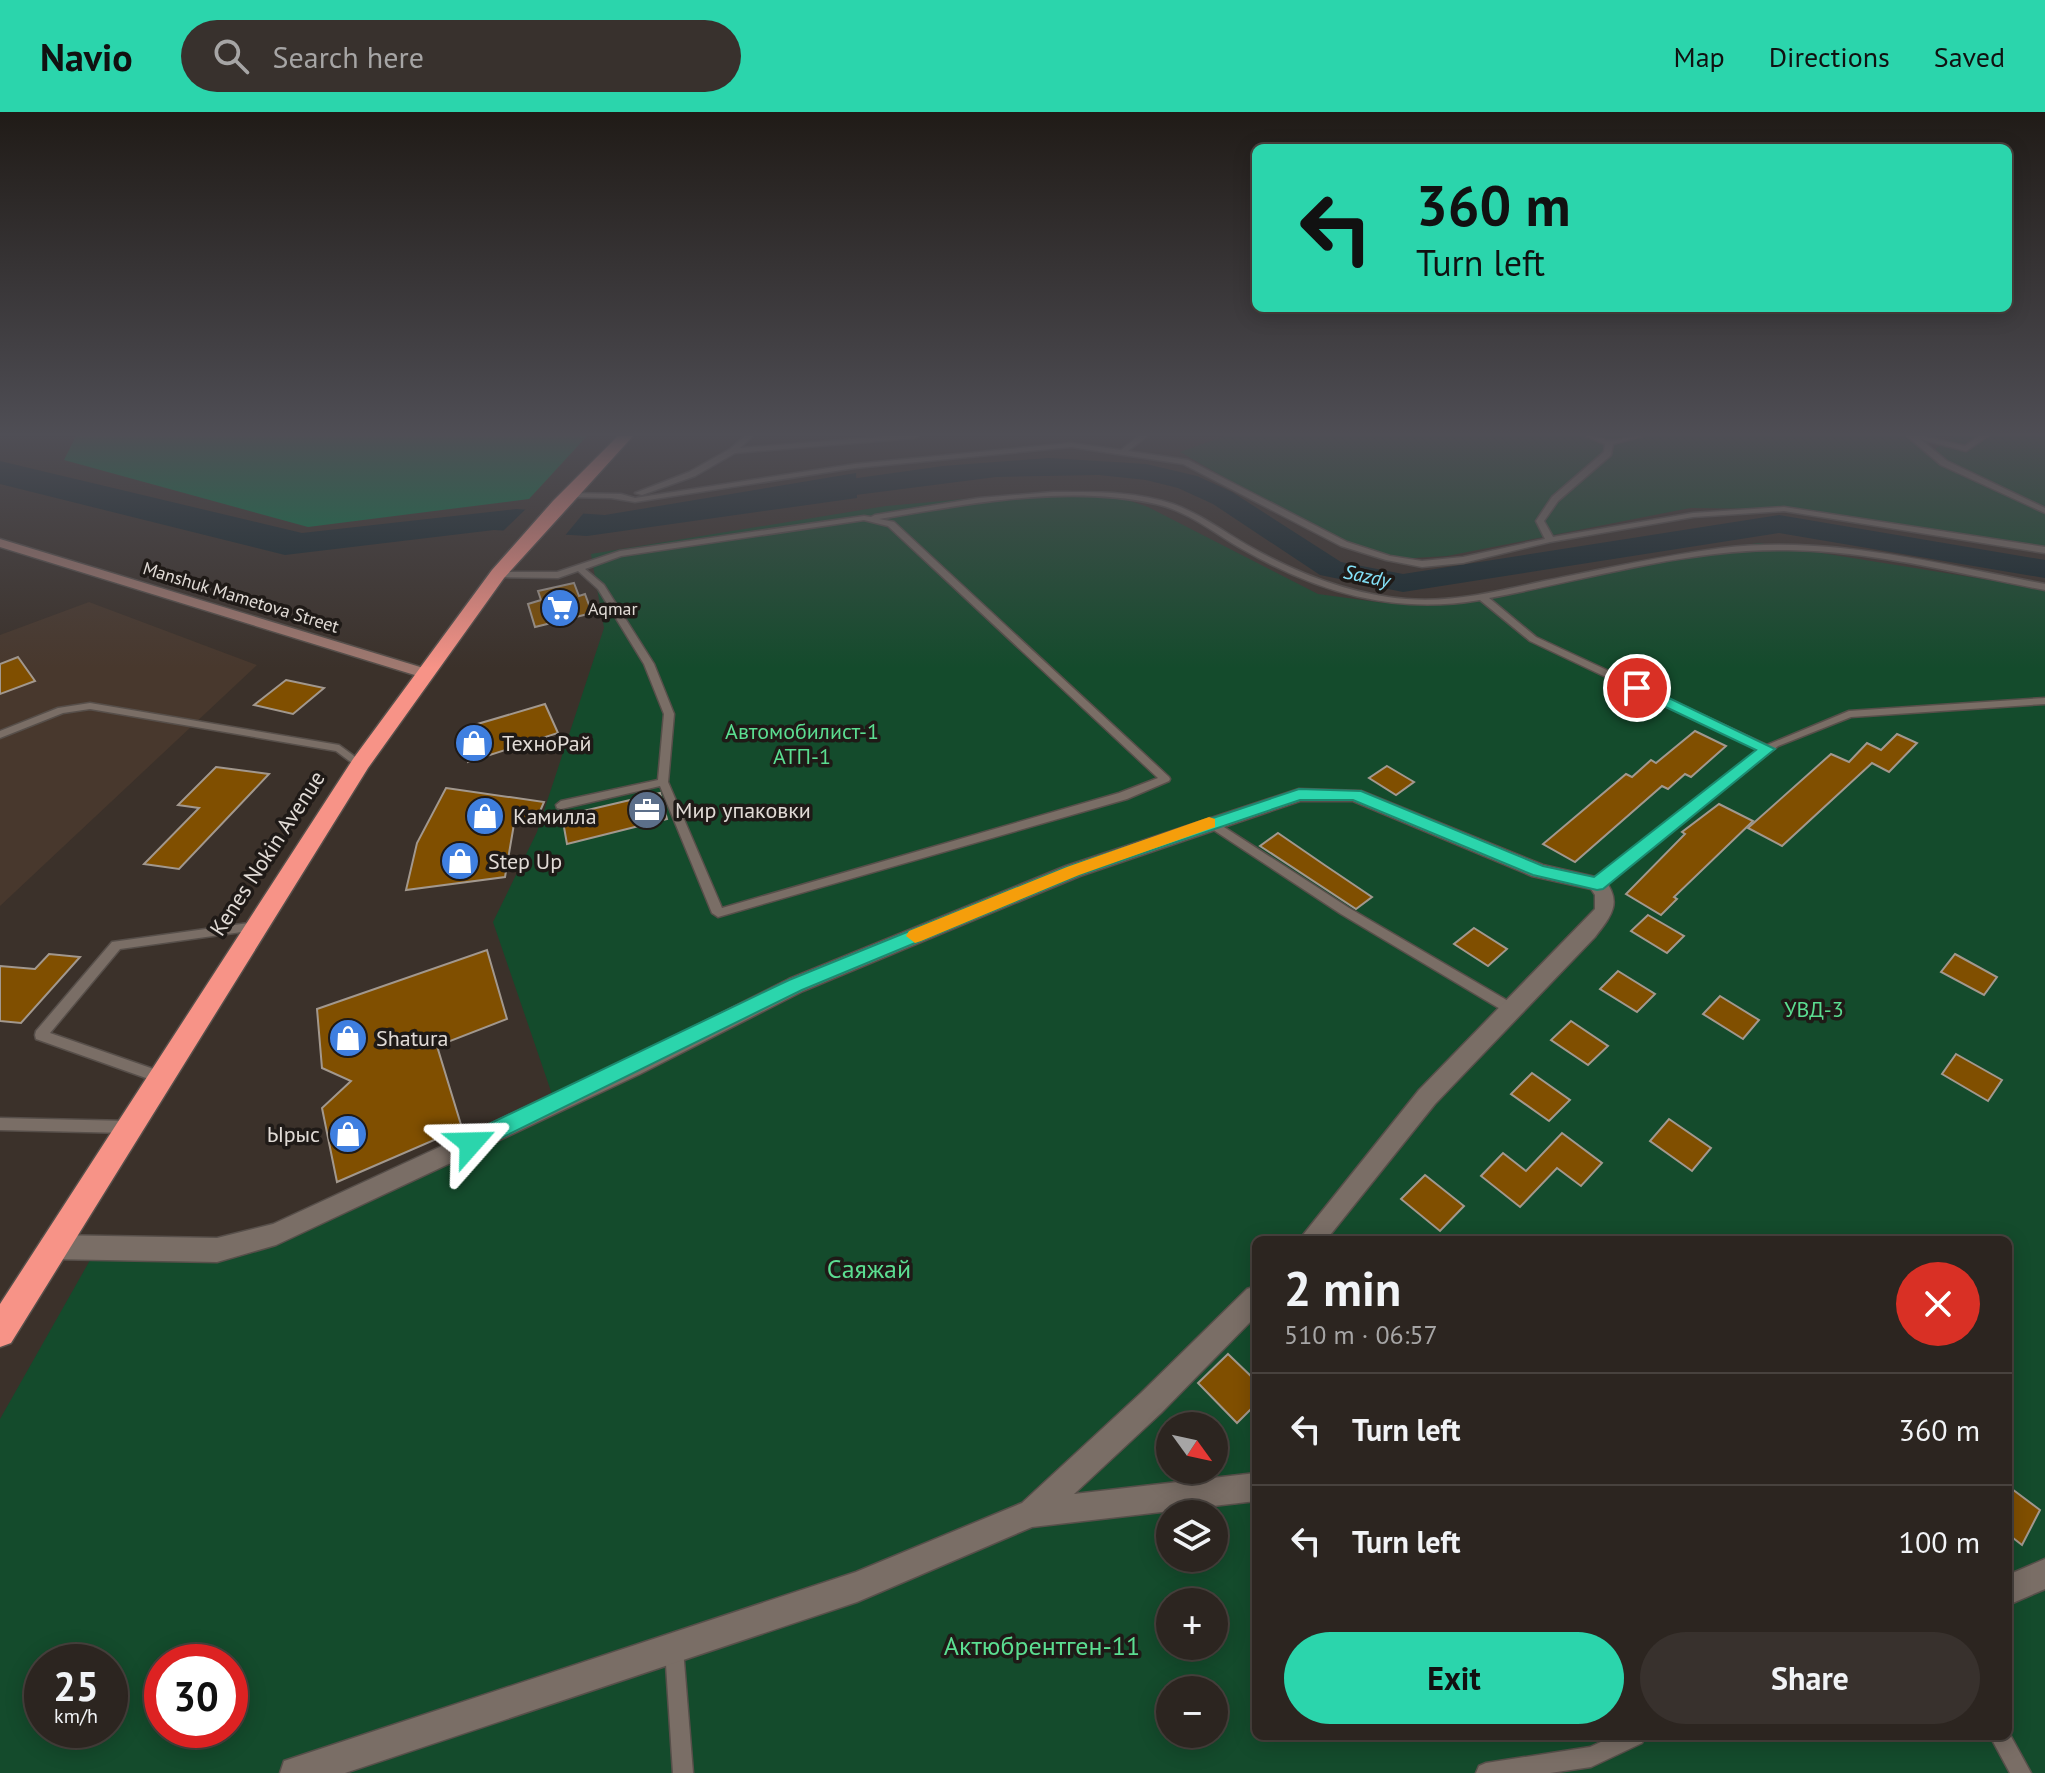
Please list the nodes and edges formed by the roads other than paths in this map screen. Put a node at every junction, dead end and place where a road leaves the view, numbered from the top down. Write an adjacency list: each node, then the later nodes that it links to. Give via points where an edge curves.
1 (551, 514): 13 (highway, Kenes Nokin Avenue)
2 (891, 514): 8 (lane)
3 (1188, 514): 15 (lane, via 1301,578 1341,592 1409,603)
4 (1285, 514): 9 (lane, via 1344,544 1422,564)
5 (1545, 514): 9 (lane, via 1540,521)
6 (1716, 514): 9 (lane)
7 (1813, 514): 11 (lane)
8 (864, 518): 12 (lane, via 620,554); 21 (lane, via 891,524 1165,779 1123,796 718,913)
9 (1550, 540)
10 (0, 543): 16 (main road, Manshuk Mametova Street)
11 (2045, 550)
12 (581, 570): 13 (lane); 21 (lane, via 601,587 649,664 669,714)
13 (498, 574): 16 (highway, Kenes Nokin Avenue)
14 (2045, 587): 15 (lane, via 1794,547 1751,548 1624,567)
15 (1482, 597): 19 (lane, via 1533,639)
16 (424, 673): 20 (highway, Kenes Nokin Avenue)
17 (2045, 701): 19 (lane, via 1849,714)
18 (0, 735): 20 (lane, via 61,710 90,706 339,748)
19 (1767, 749): 24 (lane)
20 (360, 764): 25 (highway, Kenes Nokin Avenue)
21 (663, 782): 22 (lane)
22 (561, 805)
23 (1210, 822): 24 (street, via 1299,795 1347,793 1388,805 1539,871); 26 (lane, via 1345,911); 30 (street, via 1073,871 796,985 632,1068 276,1234 217,1250)
24 (1597, 884): 26 (street, via 1605,894 1605,910)
25 (256, 926): 27 (highway, Kenes Nokin Avenue); 27 (lane, via 116,945 41,1035)
26 (1511, 1009): 31 (street, via 1427,1097)
27 (160, 1077): 29 (highway, Kenes Nokin Avenue)
28 (0, 1124): 29 (lane)
29 (128, 1127): 30 (highway, Kenes Nokin Avenue)
30 (58, 1236): 33 (highway, Kenes Nokin Avenue)
31 (1314, 1236)
32 (1252, 1302): 35 (street)
33 (0, 1332)
34 (1252, 1487): 35 (street)
35 (1032, 1513): 38 (street, via 857,1587)
36 (2045, 1574): 37 (street)
37 (2012, 1588)
38 (674, 1646): 41 (street); 42 (lane)
39 (1627, 1740): 43 (lane, via 1591,1757)
40 (2002, 1740): 44 (lane)
41 (296, 1773)
42 (683, 1773)
43 (1486, 1773)
44 (2021, 1773)

